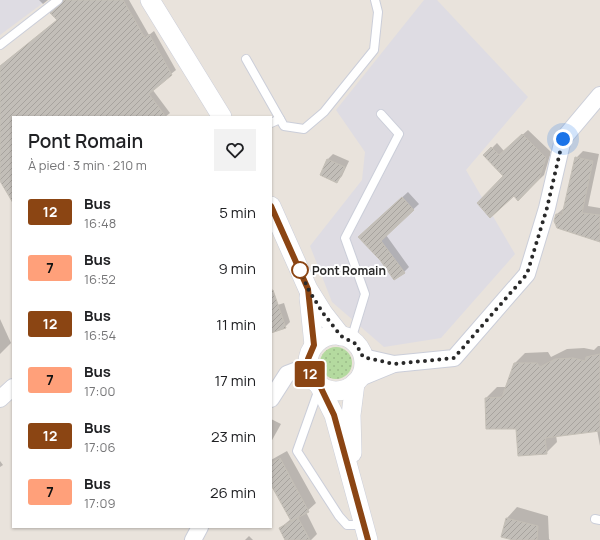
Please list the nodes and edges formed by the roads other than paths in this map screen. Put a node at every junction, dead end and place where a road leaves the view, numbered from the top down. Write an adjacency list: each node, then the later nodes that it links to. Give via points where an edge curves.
1 (58, 0): 4 (lane)
2 (150, 0): 8 (street)
3 (375, 0): 9 (lane, via 378,12 374,50 324,112 304,129 284,126)
4 (0, 45)
5 (246, 59): 9 (lane)
6 (600, 94): 16 (street, via 563,139 547,208 527,274 454,358)
7 (381, 114): 13 (lane, via 399,134 345,238 365,294)
8 (221, 116)
9 (280, 119): 10 (lane)
10 (272, 123)
11 (272, 208): 12 (street)
12 (308, 289): 13 (street, via 323,313); 14 (street)
13 (346, 338): 14 (street, via 326,337); 15 (street, via 356,344)
14 (314, 345): 17 (street)
15 (363, 357): 16 (street); 18 (street, via 363,371)
16 (394, 364): 18 (street)
17 (308, 366): 19 (street, via 314,381); 21 (street, via 287,374)
18 (358, 380): 19 (street, via 349,388 334,391); 23 (street, via 351,415)
19 (320, 386): 23 (street, via 334,415); 25 (lane, via 298,451 347,526)
20 (12, 388): 22 (street)
21 (272, 397)
22 (0, 399)
23 (352, 483): 25 (street)
24 (199, 528): 26 (street)
25 (365, 532)
26 (193, 540)

